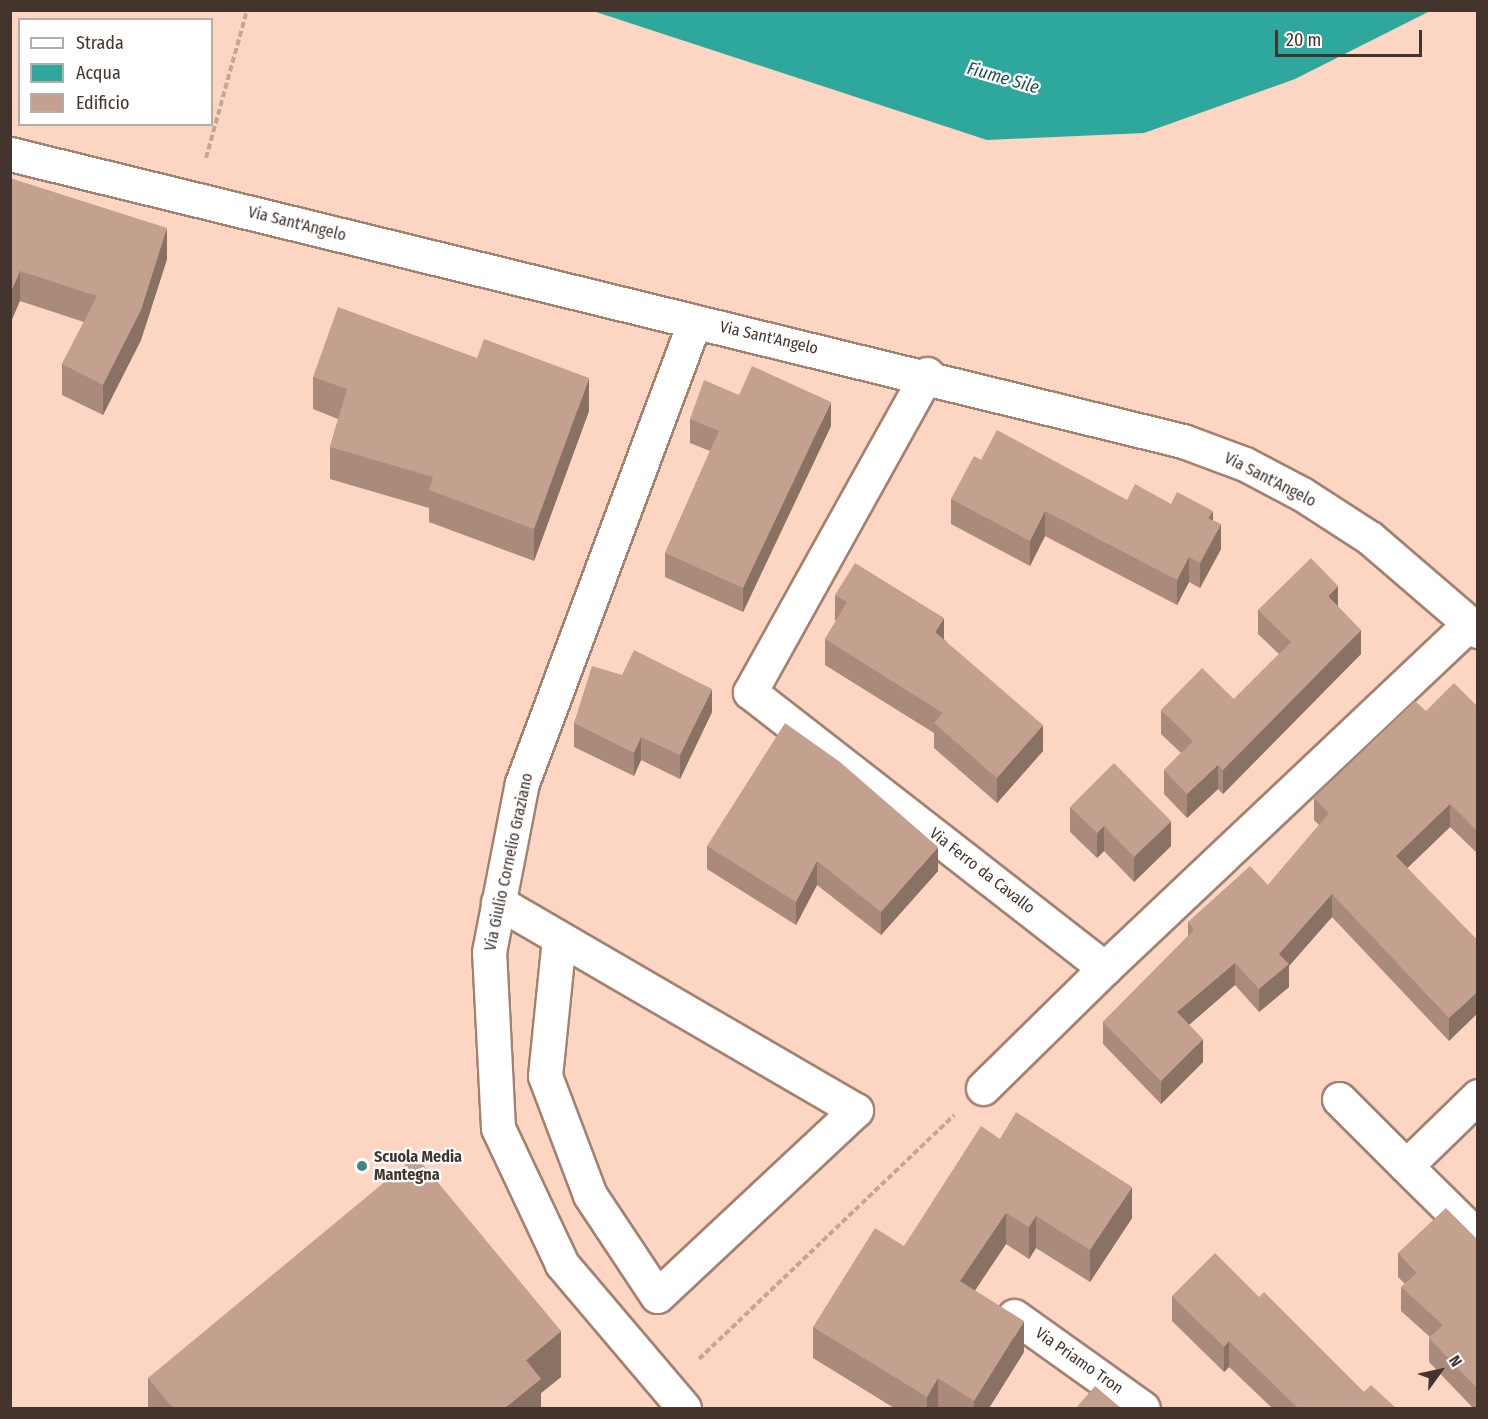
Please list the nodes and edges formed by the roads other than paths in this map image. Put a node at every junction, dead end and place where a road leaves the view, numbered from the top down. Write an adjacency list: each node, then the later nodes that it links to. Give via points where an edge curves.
1 (10, 154): 2 (street, Via Sant'Angelo)
2 (694, 322): 3 (street, Via Sant'Angelo); 5 (street, Via Giulio Cornelio Graziano, via 522,783)
3 (927, 374): 4 (street, Via Sant'Angelo, via 1114,420 1245,464 1370,538); 7 (street, Via Ferro da Cavallo, via 750,692)
4 (1473, 628): 7 (street)
5 (498, 902): 6 (street); 14 (street, Via Giulio Cornelio Graziano, via 489,952 498,1128 562,1264)
6 (559, 939): 6 (street, via 856,1110 657,1296 590,1195 545,1076)
7 (1105, 968): 8 (street)
8 (983, 1088)
9 (1478, 1096): 11 (street)
10 (1339, 1099): 11 (street)
11 (1406, 1166): 12 (street)
12 (1478, 1237)
13 (1014, 1316): 15 (street, Via Priamo Tron)
14 (675, 1399)
15 (1143, 1408)

